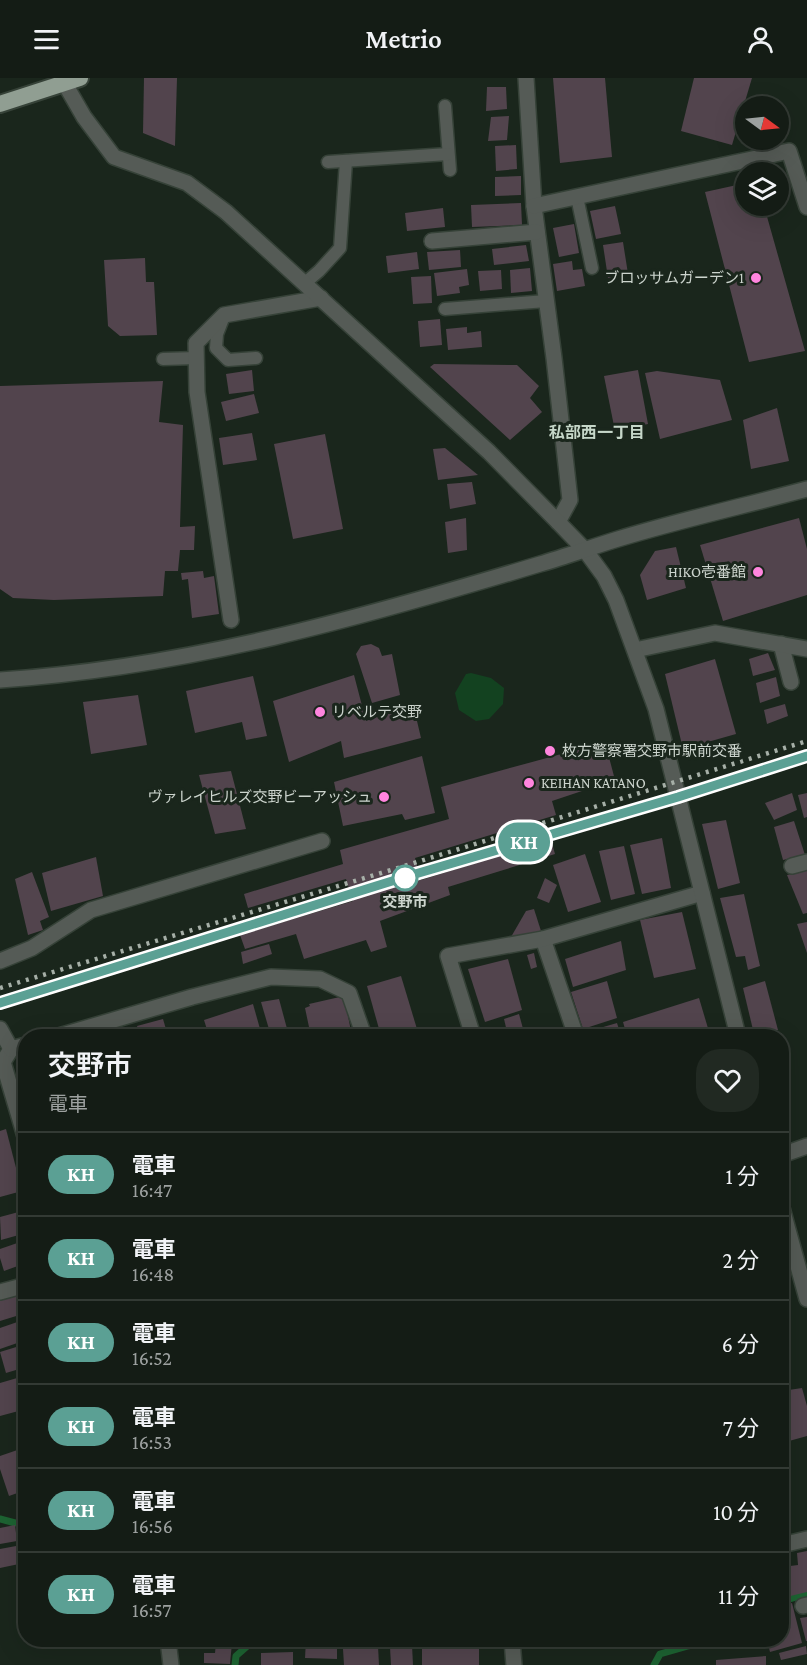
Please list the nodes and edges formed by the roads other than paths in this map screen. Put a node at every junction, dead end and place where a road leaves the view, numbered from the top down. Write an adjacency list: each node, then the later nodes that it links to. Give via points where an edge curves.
1 (526, 78): 10 (street)
2 (73, 81): 3 (highway); 15 (street, via 84,117 114,158 187,183 226,212)
3 (0, 104)
4 (445, 106): 5 (lane)
5 (448, 154): 6 (lane); 8 (lane)
6 (346, 161): 7 (lane); 15 (lane, via 340,248)
7 (328, 162)
8 (450, 170)
9 (577, 197): 10 (street); 11 (street, via 789,151); 14 (lane)
10 (534, 206): 12 (street)
11 (807, 207)
12 (537, 232): 13 (street); 17 (street)
13 (432, 241)
14 (592, 268)
15 (305, 283): 16 (street)
16 (321, 298): 19 (street); 24 (street)
17 (546, 302): 18 (lane); 24 (street, via 570,500)
18 (445, 309)
19 (224, 315): 21 (street, via 196,343); 22 (lane, via 216,348 228,360)
20 (163, 358): 21 (lane)
21 (196, 358): 26 (street, via 197,392)
22 (256, 358)
23 (807, 489): 25 (street)
24 (558, 522): 25 (street)
25 (585, 550): 29 (street, via 616,600); 30 (street, via 417,601 236,646 91,672)
26 (231, 620)
27 (781, 644): 28 (street); 29 (street, via 715,633); 31 (street)
28 (807, 649)
29 (635, 650): 33 (street, via 656,709)
30 (0, 680)
31 (791, 682)
32 (322, 841): 35 (street, via 91,910 32,948)
33 (702, 893): 34 (street); 41 (street)
34 (543, 939): 39 (street, via 448,956); 40 (street)
35 (0, 960)
36 (0, 1029): 42 (street)
37 (83, 1029): 38 (street, via 271,977 320,979 349,993)
38 (362, 1029)
39 (471, 1029)
40 (574, 1029)
41 (732, 1029)
42 (18, 1047): 43 (street, via 3,1062)
43 (18, 1113)
44 (807, 1146): 45 (street)
45 (789, 1152)
46 (789, 1233): 49 (street)
47 (18, 1287): 48 (street)
48 (0, 1292)
49 (807, 1299)
50 (807, 1539): 51 (street)
51 (789, 1543)
52 (169, 1647): 54 (street)
53 (513, 1647): 55 (street)
54 (171, 1665)
55 (514, 1665)

